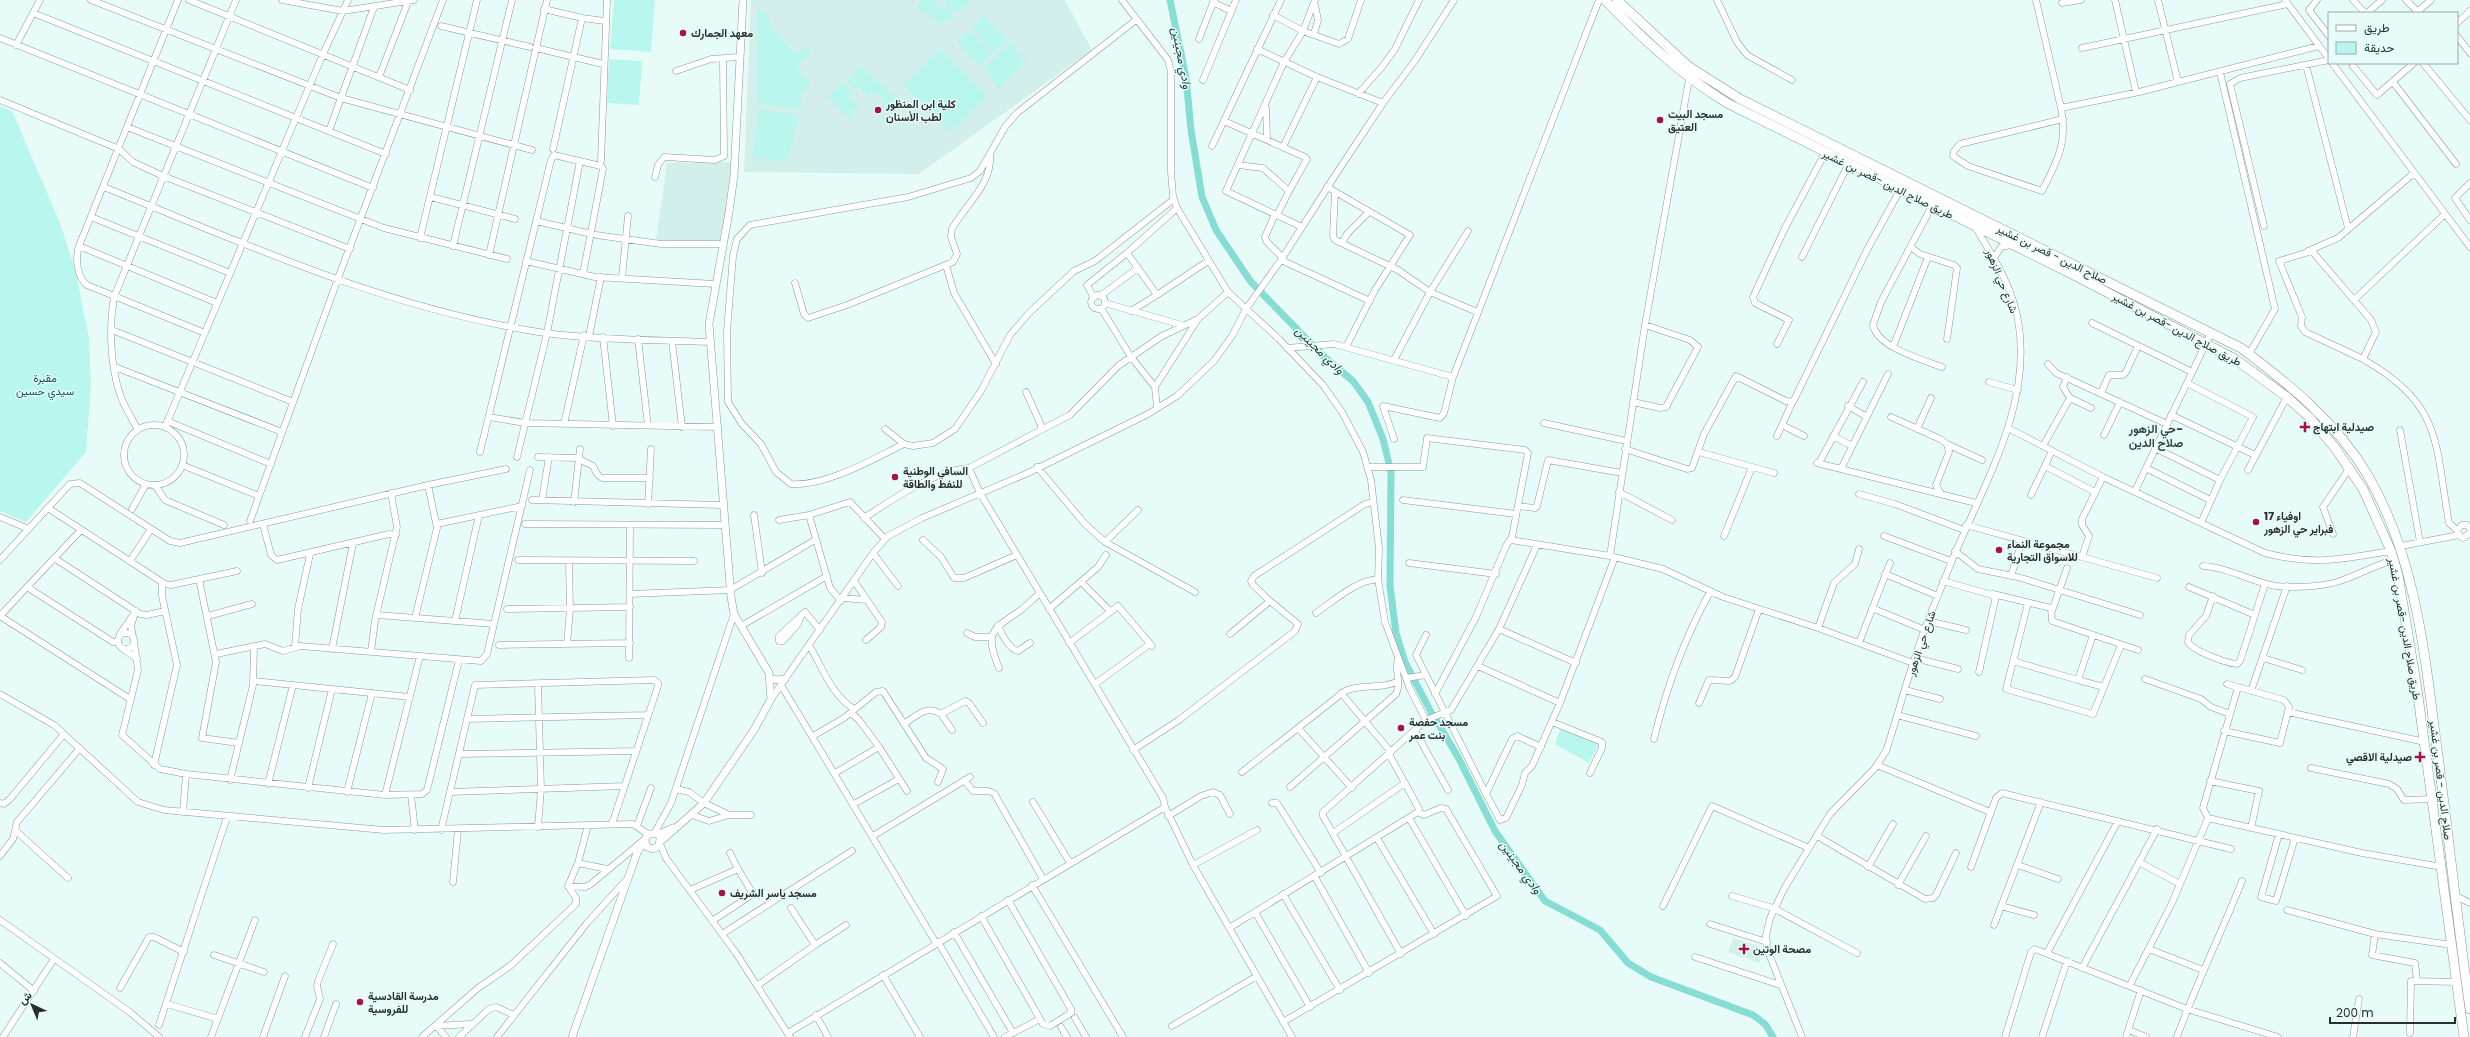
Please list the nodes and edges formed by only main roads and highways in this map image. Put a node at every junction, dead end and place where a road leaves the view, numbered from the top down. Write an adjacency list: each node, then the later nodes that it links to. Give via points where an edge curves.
1 (743, 0): 6 (main road, via 734,176 709,324 722,505 734,614)
2 (1605, 0): 5 (highway, طريق صلاح الدين -قصر بن غشير, via 1656,51 1689,79 1727,103)
3 (1617, 0): 4 (highway, صلاح الدين - قصر بن غشير, via 1672,53 1710,82 1740,100)
4 (1821, 140): 5 (highway); 14 (highway, صلاح الدين - قصر بن غشير, via 2249,354 2299,393 2347,445 2366,473 2401,546 2422,641)
5 (1816, 149): 13 (highway, طريق صلاح الدين -قصر بن غشير, via 2012,244 2207,343 2235,359 2287,397 2310,418 2363,489 2394,560 2417,689)
6 (771, 678): 7 (main road); 8 (main road, via 771,699 754,730 704,803)
7 (783, 682)
8 (682, 824): 9 (main road); 10 (main road)
9 (649, 836): 10 (main road); 11 (main road, via 646,846); 12 (main road)
10 (660, 843): 11 (main road)
11 (652, 849): 12 (main road, via 641,854)
12 (634, 862): 18 (main road)
13 (2442, 869): 14 (highway, via 2449,875); 16 (highway, طريق صلاح الدين -قصر بن غشير)
14 (2453, 869): 15 (highway, صلاح الدين - قصر بن غشير)
15 (2457, 899): 16 (highway, via 2451,899); 17 (highway, صلاح الدين - قصر بن غشير)
16 (2447, 904): 19 (highway, طريق صلاح الدين -قصر بن غشير)
17 (2470, 1009)
18 (572, 1037)
19 (2464, 1037)

